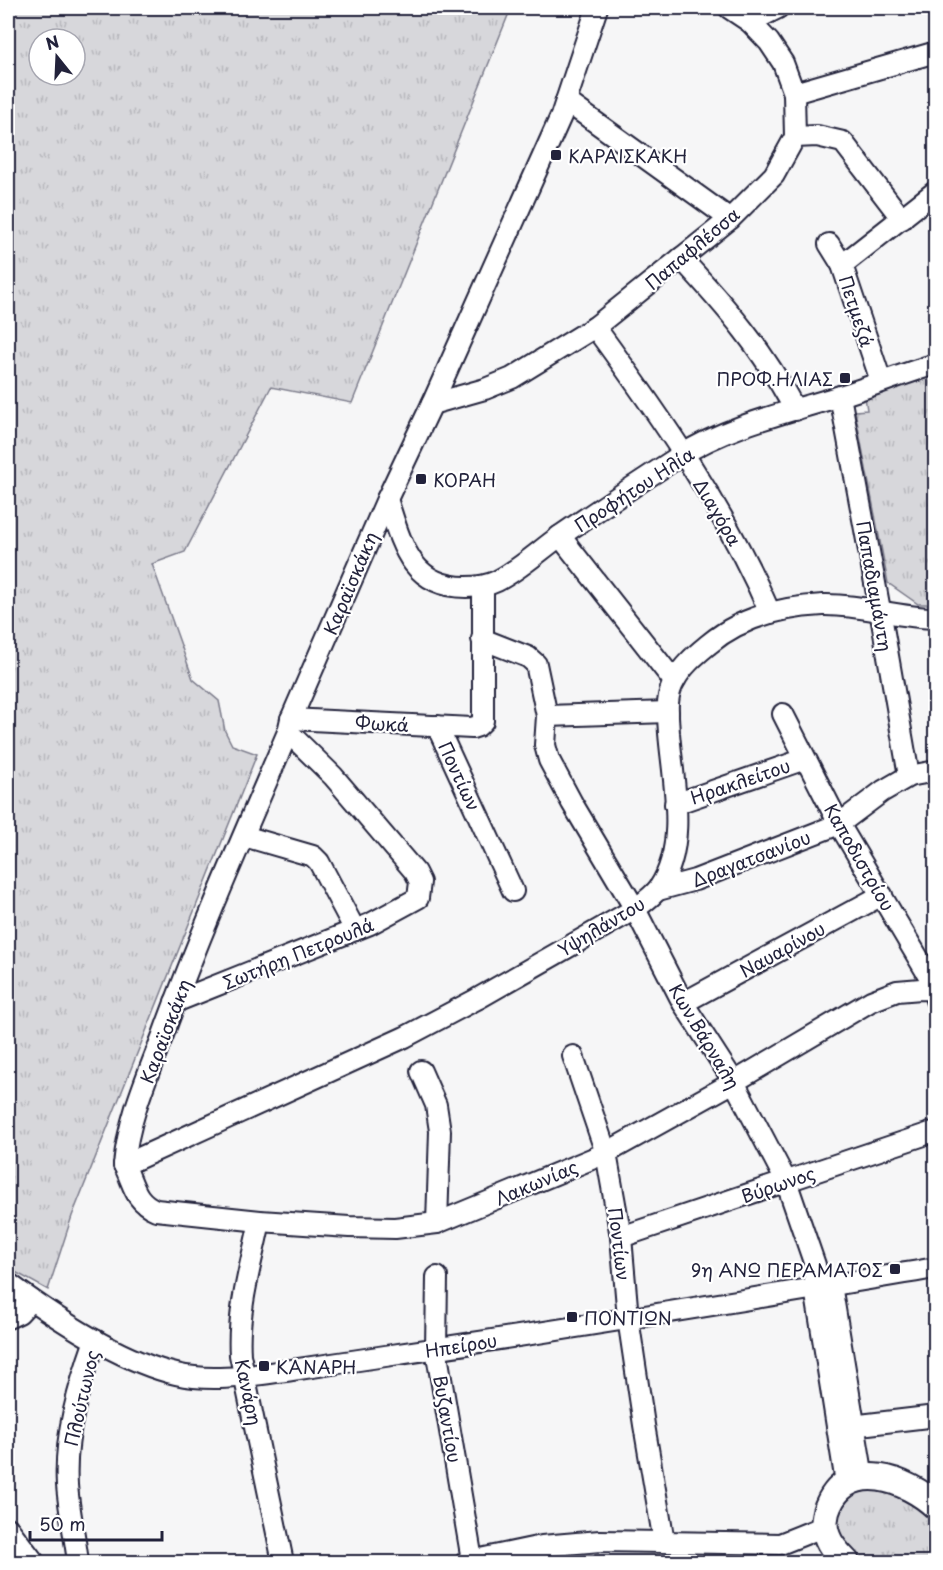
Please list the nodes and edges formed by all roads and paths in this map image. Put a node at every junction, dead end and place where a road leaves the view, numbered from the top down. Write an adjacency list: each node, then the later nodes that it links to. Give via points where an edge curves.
1 (597, 8): 7 (street, Καραϊσκάκη)
2 (729, 8): 4 (street)
3 (778, 8): 4 (street)
4 (750, 22): 6 (street, via 783,63)
5 (936, 52): 6 (street)
6 (794, 93): 8 (street)
7 (566, 101): 10 (street); 19 (street, Καραϊσκάκη)
8 (795, 137): 10 (street, Παπαφλέσσα, via 774,175); 11 (street, via 824,137 843,142)
9 (936, 191): 11 (street)
10 (729, 219): 13 (street, Παπαφλέσσα)
11 (902, 219): 14 (street)
12 (829, 244): 14 (street, Πετμεζά)
13 (681, 258): 15 (street, Παπαφλέσσα); 20 (street, via 760,350)
14 (842, 265): 17 (street, Πετμεζά)
15 (596, 327): 19 (street, Παπαφλέσσα, via 512,378); 21 (street, Διαγόρα)
16 (936, 364): 17 (street, Προφήτου Ηλία)
17 (880, 381): 18 (street, Προφήτου Ηλία)
18 (840, 396): 20 (street, Προφήτου Ηλία); 25 (street, Παπαδιαμάντη)
19 (432, 404): 22 (street, Καραϊσκάκη)
20 (795, 410): 21 (street, Προφήτου Ηλία, via 745,425)
21 (683, 454): 23 (street, Προφήτου Ηλία); 26 (street, Διαγόρα, via 751,570)
22 (387, 499): 24 (street, Προφήτου Ηλία, via 401,544 426,577 464,588); 33 (street, Καραϊσκάκη)
23 (560, 536): 24 (street, Προφήτου Ηλία, via 499,580); 29 (street)
24 (483, 586): 28 (street)
25 (880, 610): 26 (street, via 824,605); 27 (street); 37 (street, Παπαδιαμάντη)
26 (770, 613): 29 (street, via 752,617 723,632)
27 (936, 618)
28 (482, 639): 32 (street, Κων.Βάρναλη, via 536,663); 34 (street, Φωκά, via 483,721 472,728)
29 (674, 681): 30 (street, Υψηλάντου)
30 (668, 712): 32 (street); 38 (street, Υψηλάντου)
31 (783, 714): 35 (street, Καποδιστρίου)
32 (547, 716): 44 (street, Κων.Βάρναλη, via 545,745 549,760)
33 (290, 726): 34 (street, Φωκά); 40 (street, Καραϊσκάκη); 45 (street, Σωτήρη Πετρουλά, via 420,882 418,898)
34 (437, 726): 42 (street, Ποντίων)
35 (805, 759): 38 (street, Ηρακλείτου); 39 (street, Καποδιστρίου)
36 (936, 771): 37 (street, Δραγατσανίου)
37 (909, 777): 39 (street, Δραγατσανίου)
38 (675, 804): 41 (street, Υψηλάντου, via 676,848)
39 (839, 824): 41 (street, Δραγατσανίου, via 696,880); 43 (street, Καποδιστρίου)
40 (244, 836): 45 (street, via 313,856); 47 (street, Καραϊσκάκη)
41 (658, 890): 44 (street, Υψηλάντου)
42 (513, 891)
43 (882, 895): 46 (street, Καποδιστρίου, via 933,983); 48 (street, Ναυαρίνου)
44 (635, 909): 48 (street, Κων.Βάρναλη); 54 (street, Υψηλάντου, via 405,1037)
45 (355, 930): 47 (street, Σωτήρη Πετρουλά)
46 (935, 994): 51 (street, Λακωνίας, via 921,989 871,1001)
47 (175, 1002): 54 (street, Καραϊσκάκη, via 134,1114)
48 (683, 1003): 51 (street, Κων.Βάρναλη)
49 (573, 1056): 53 (street, Ποντίων)
50 (421, 1071): 57 (street, via 436,1105 441,1131)
51 (734, 1082): 53 (street, Λακωνίας); 55 (street, Κων.Βάρναλη)
52 (936, 1131): 55 (street, Βύρωνος)
53 (606, 1153): 57 (street, Λακωνίας); 58 (street, Ποντίων)
54 (124, 1165): 56 (street, Λακωνίας, via 139,1200 147,1207)
55 (786, 1181): 58 (street, Βύρωνος); 62 (street, Κων.Βάρναλη)
56 (260, 1221): 57 (street, Λακωνίας, via 395,1228); 68 (street, Κανάρη, via 239,1336)
57 (438, 1223)
58 (621, 1237): 65 (street, Ποντίων)
59 (936, 1268): 62 (street, Ηπείρου)
60 (437, 1277): 67 (street, Βυζαντίου)
61 (8, 1283): 63 (street, Ηπείρου)
62 (823, 1286): 65 (street, Ηπείρου); 70 (street, Κων.Βάρναλη)
63 (31, 1300): 64 (street); 66 (street, Ηπείρου)
64 (8, 1318)
65 (628, 1318): 67 (street, Ηπείρου); 75 (street, Ποντίων)
66 (95, 1340): 68 (street, Ηπείρου, via 176,1374); 78 (street, Πλούτωνος, via 81,1384 68,1452 67,1484)
67 (436, 1349): 68 (street, Ηπείρου); 76 (street, Βυζαντίου)
68 (246, 1377): 79 (street, Κανάρη)
69 (936, 1416): 70 (street)
70 (846, 1427): 71 (street, Κων.Βάρναλη)
71 (855, 1480): 72 (main road, via 887,1479 903,1484); 73 (main road, via 831,1499)
72 (936, 1506)
73 (825, 1526): 75 (street, via 780,1544); 80 (main road, via 829,1542)
74 (8, 1528): 77 (street)
75 (664, 1542): 76 (street, via 600,1541 542,1546)
76 (469, 1562)
77 (34, 1563)
78 (78, 1563)
79 (283, 1563)
80 (846, 1563)

